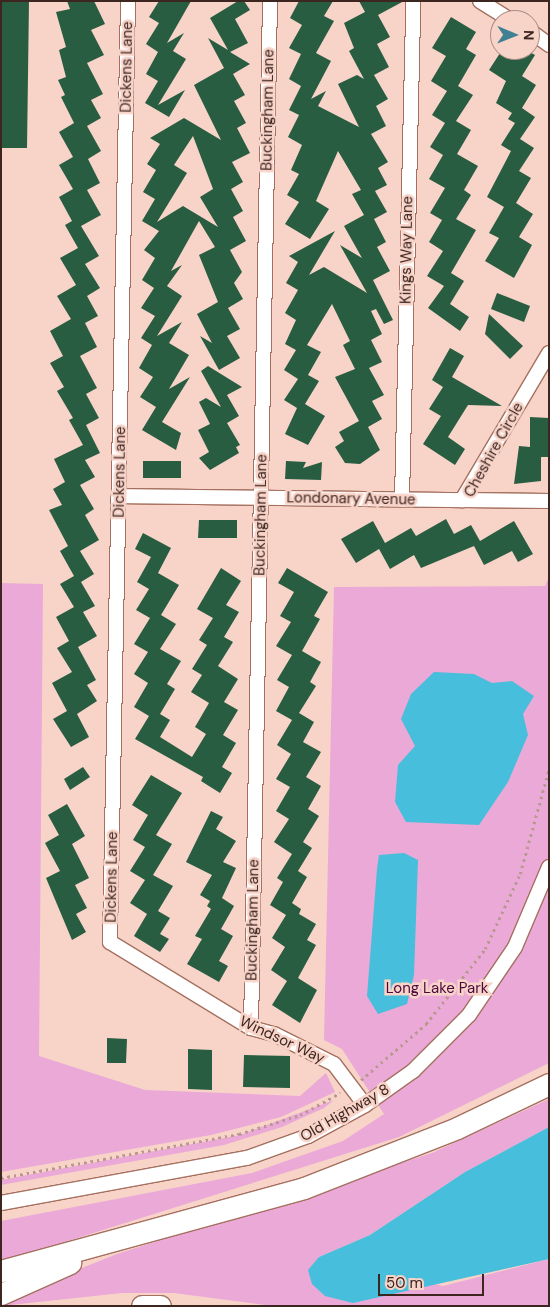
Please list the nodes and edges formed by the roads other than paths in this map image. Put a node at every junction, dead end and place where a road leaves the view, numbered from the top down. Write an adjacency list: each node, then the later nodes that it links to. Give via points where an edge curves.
1 (128, 1): 8 (street, Dickens Lane)
2 (270, 1): 9 (street, Buckingham Lane)
3 (413, 1): 10 (street, Kings Way Lane)
4 (480, 1): 5 (street)
5 (495, 10)
6 (549, 345): 7 (street)
7 (549, 353): 11 (street, Cheshire Circle)
8 (120, 496): 9 (street, Londonary Avenue); 15 (street, Dickens Lane)
9 (261, 498): 10 (street, Londonary Avenue); 16 (street, Buckingham Lane)
10 (402, 500): 11 (street, Londonary Avenue)
11 (462, 500): 12 (street, Cheshire Circle)
12 (549, 502)
13 (549, 867): 14 (street, Old Highway 8)
14 (546, 887): 18 (street, Old Highway 8, via 515,947 469,1015 413,1071)
15 (110, 942): 16 (street, Windsor Way)
16 (251, 1028): 18 (street, Windsor Way, via 274,1034 334,1064)
17 (549, 1084): 20 (highway, via 378,1161)
18 (364, 1105): 19 (street, Old Highway 8, via 308,1136 247,1158)
19 (1, 1204)
20 (198, 1220): 21 (highway); 22 (highway, via 87,1256)
21 (1, 1271)
22 (1, 1294)
23 (142, 1306): 24 (highway)
24 (160, 1306)

